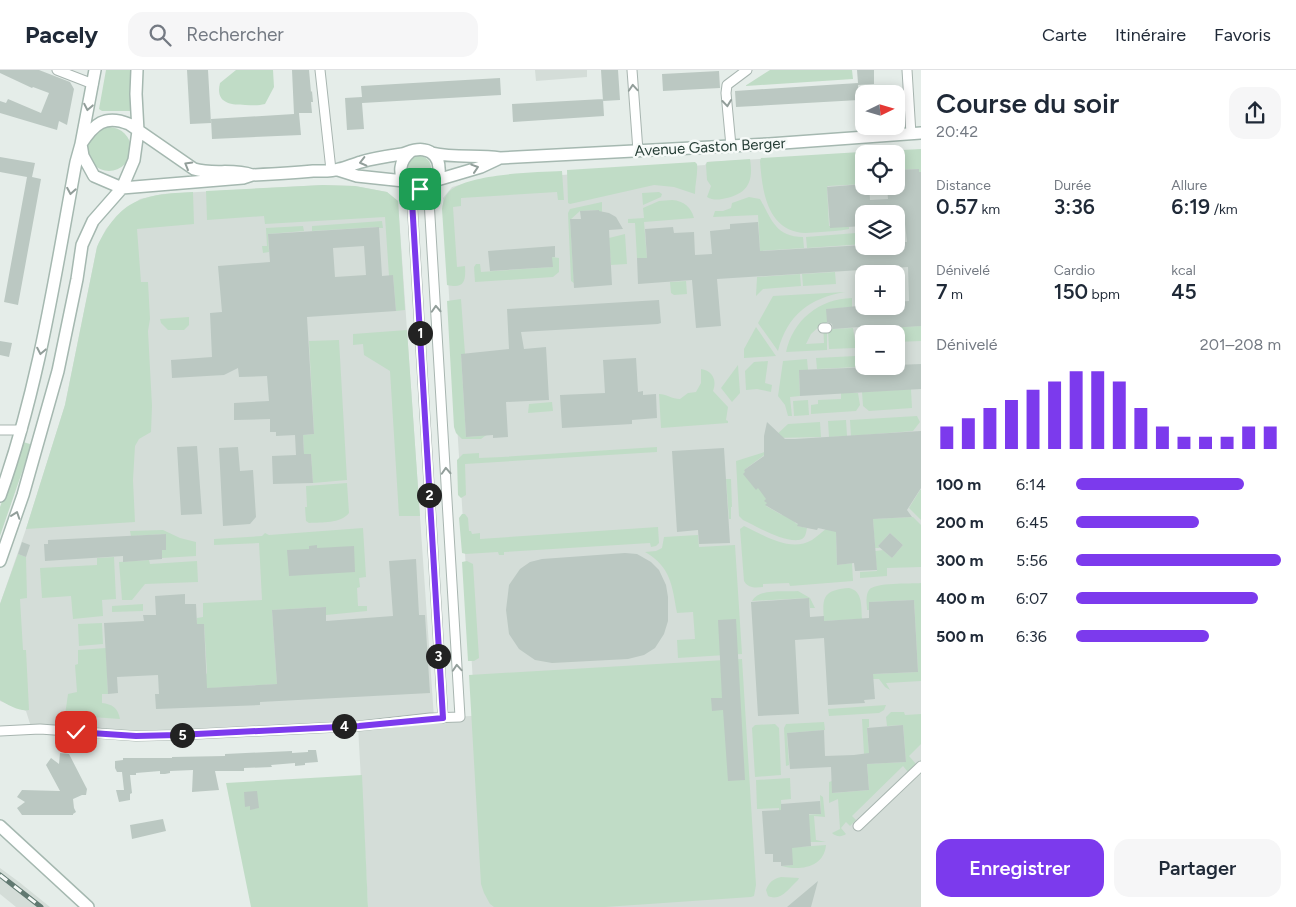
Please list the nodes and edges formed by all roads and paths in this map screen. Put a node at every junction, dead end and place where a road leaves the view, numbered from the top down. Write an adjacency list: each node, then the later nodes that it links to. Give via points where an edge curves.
1 (57, 70): 8 (street)
2 (95, 70): 8 (street)
3 (137, 70): 9 (street)
4 (320, 70): 17 (street)
5 (632, 70): 13 (street, one-way to 5)
6 (747, 70): 12 (street, one-way to 12, via 727,85)
7 (907, 70): 10 (street)
8 (93, 84): 11 (street, one-way to 11)
9 (138, 130): 11 (street, Avenue Gaston Berger, via 122,121 101,122 92,128); 18 (street, Avenue Gaston Berger, one-way to 9, via 242,171 204,172 194,169); 21 (street, via 134,160)
10 (916, 134): 12 (street, Avenue Gaston Berger)
11 (81, 144): 21 (street, Avenue Gaston Berger, via 83,156 94,176); 23 (street, one-way to 23, via 38,368)
12 (731, 146): 13 (street, Avenue Gaston Berger)
13 (638, 151): 16 (street, Avenue Gaston Berger)
14 (410, 152): 15 (street, Avenue Gaston Berger, via 421,149); 17 (street, Avenue Gaston Berger, one-way to 17); 20 (street, via 400,165 400,173)
15 (432, 153): 16 (street, Avenue Gaston Berger, via 448,157); 19 (street, via 440,166)
16 (500, 158): 19 (street, Avenue Gaston Berger, one-way to 16)
17 (334, 170): 18 (street, Avenue Gaston Berger); 20 (street, Avenue Gaston Berger)
18 (252, 175): 21 (street, Avenue Gaston Berger)
19 (434, 182): 20 (street, Avenue Gaston Berger, via 420,189); 27 (street, one-way to 19, via 460,717 429,200)
20 (406, 183): 27 (street, via 412,201)
21 (122, 188): 24 (street, via 93,221 82,245 58,371)
22 (0, 430): 23 (street)
23 (22, 430): 24 (street); 25 (street)
24 (41, 432): 26 (street, one-way to 24)
25 (0, 496)
26 (0, 561)
27 (443, 718): 28 (street, via 359,726 136,736 40,729)
28 (2, 732)
29 (921, 766): 31 (street)
30 (0, 826): 32 (street)
31 (858, 826)
32 (88, 907)

